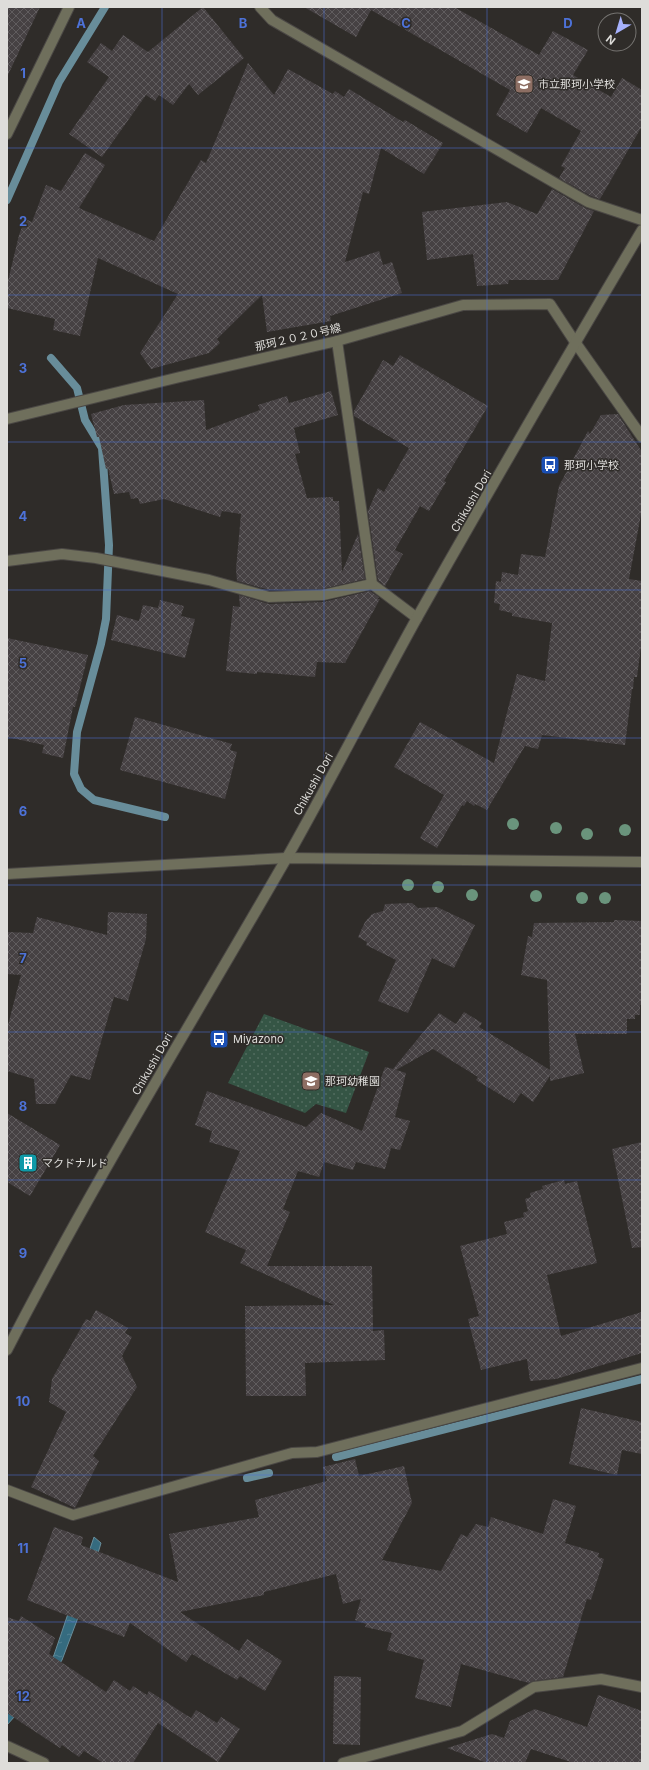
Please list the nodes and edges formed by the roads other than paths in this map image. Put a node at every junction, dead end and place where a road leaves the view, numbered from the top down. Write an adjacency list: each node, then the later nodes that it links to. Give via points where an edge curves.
1 (68, 7): 3 (street)
2 (260, 7): 4 (street, via 272,20 588,202)
3 (7, 134)
4 (642, 220)
5 (642, 230): 7 (street, Chikushi Dori)
6 (337, 341): 7 (street, 那珂２０２０号線, via 463,305 550,304); 8 (street, 那珂２０２０号線, via 180,376); 11 (street)
7 (575, 342): 9 (street); 12 (street, Chikushi Dori)
8 (7, 419)
9 (642, 437)
10 (7, 561): 11 (street, via 62,554 96,558 209,580 269,597 323,595)
11 (372, 584): 12 (street)
12 (418, 618): 13 (street, Chikushi Dori)
13 (286, 858): 14 (street); 15 (street); 16 (street, Chikushi Dori, via 112,1157)
14 (642, 862)
15 (7, 874)
16 (7, 1350)
17 (642, 1368): 18 (street, via 317,1452 292,1453 73,1516)
18 (7, 1490)
19 (642, 1686): 22 (street, via 601,1679 534,1687 462,1731)
20 (7, 1746): 21 (street)
21 (44, 1763)
22 (344, 1763)

